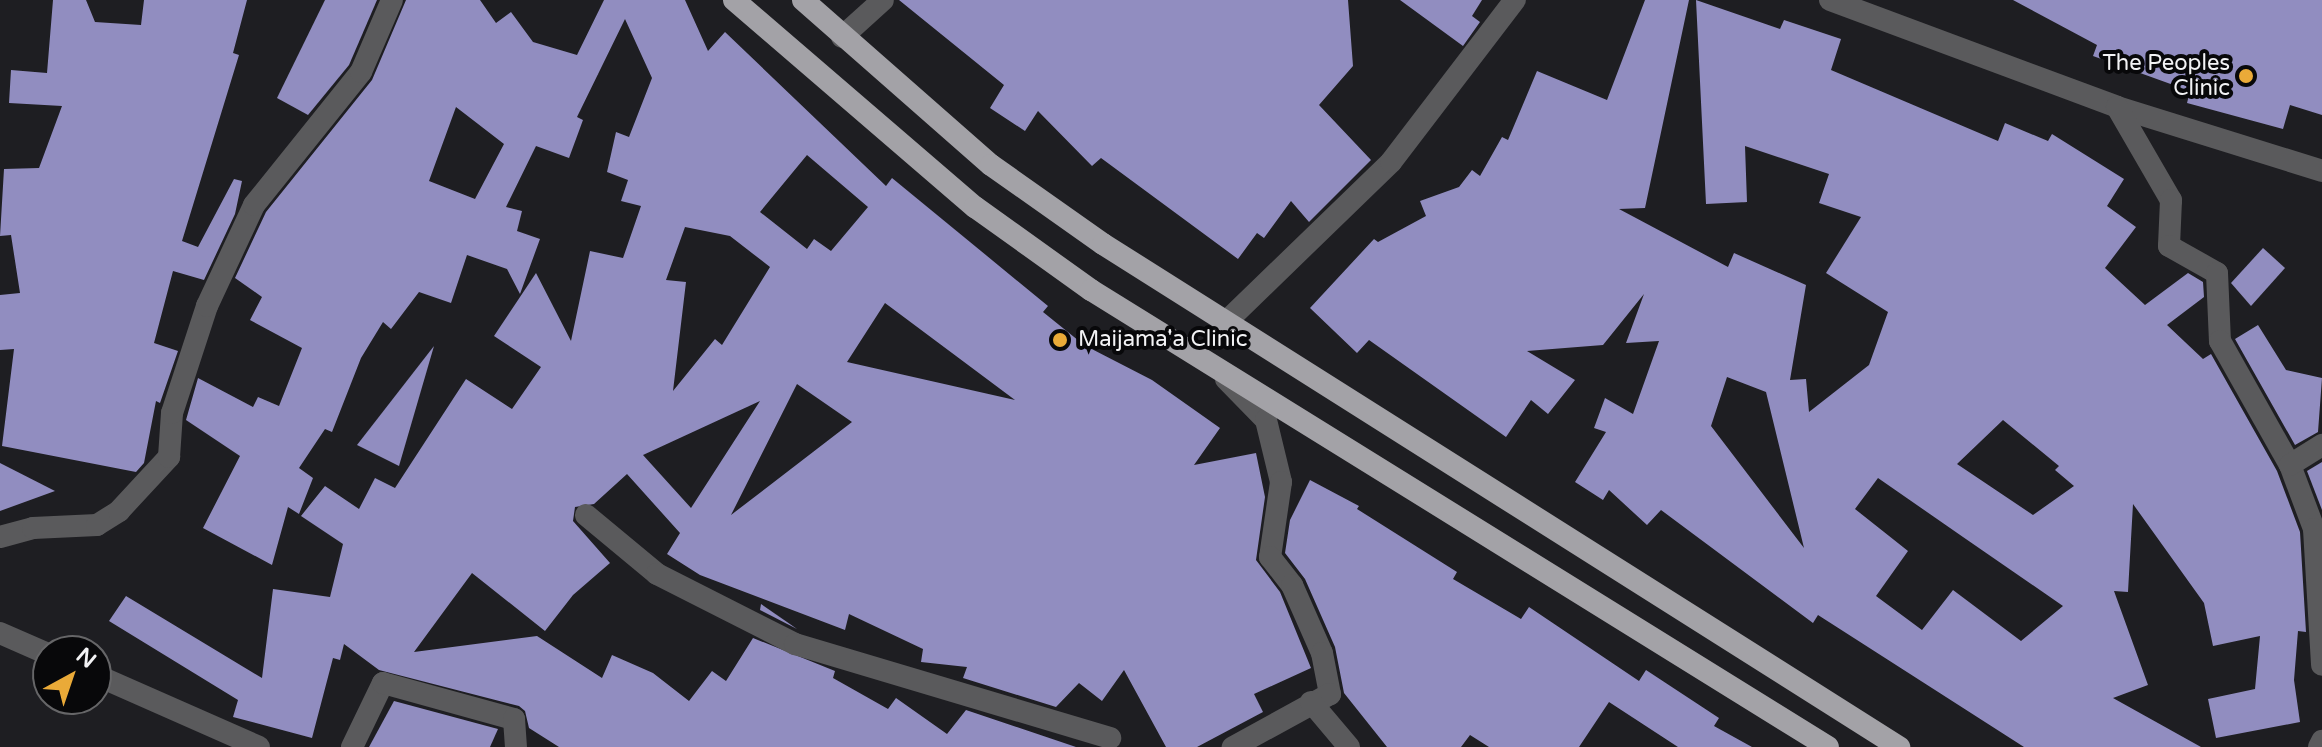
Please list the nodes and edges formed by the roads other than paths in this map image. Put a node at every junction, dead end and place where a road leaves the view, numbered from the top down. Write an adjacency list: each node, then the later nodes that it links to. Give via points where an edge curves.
1 (392, 0): 15 (street, via 361,72 254,205 197,337 172,413 169,457 119,511 97,525 33,528)
2 (734, 0): 11 (highway, via 975,207 1091,290)
3 (803, 0): 7 (highway)
4 (883, 0): 7 (street)
5 (1515, 0): 10 (street, via 1391,162)
6 (1830, 0): 8 (street)
7 (842, 37): 10 (highway, via 991,165 1103,244)
8 (2117, 107): 9 (street); 13 (street, via 2171,200 2169,246 2217,273 2220,341)
9 (2322, 171)
10 (1227, 321): 29 (highway)
11 (1212, 364): 20 (street, via 1266,420 1281,482 1270,557 1292,585 1322,653 1330,694); 28 (highway)
12 (2322, 445): 13 (street)
13 (2290, 465): 18 (street, via 2314,529)
14 (586, 515): 22 (street, via 657,574 795,644)
15 (0, 537)
16 (0, 633): 17 (street)
17 (32, 647)
18 (2322, 665)
19 (112, 682): 23 (street)
20 (1311, 702): 26 (street); 27 (street)
21 (2322, 741): 30 (street)
22 (1113, 744)
23 (259, 747)
24 (352, 747): 25 (street, via 383,683 514,719)
25 (516, 747)
26 (1233, 747)
27 (1349, 747)
28 (1828, 747)
29 (1899, 747)
30 (2319, 747)

